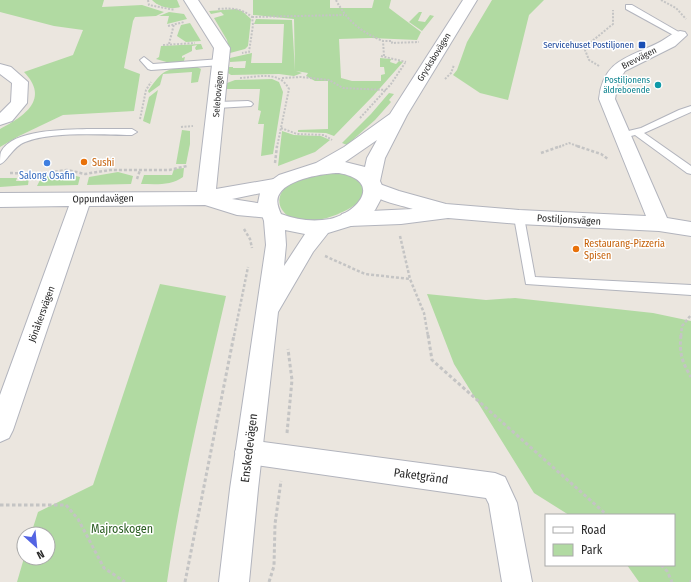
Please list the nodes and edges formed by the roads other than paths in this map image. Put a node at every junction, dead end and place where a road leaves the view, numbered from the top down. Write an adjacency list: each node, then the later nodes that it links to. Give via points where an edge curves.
1 (470, 0): 11 (street, Grycksbovägen)
2 (200, 6): 6 (street, Selebovägen, via 222,48)
3 (629, 7): 4 (lane)
4 (680, 35): 14 (street, Brevvägen, via 670,43 618,68 613,74 608,85 607,99)
5 (144, 60): 6 (lane, via 151,67)
6 (221, 62): 9 (street, Selebovägen)
7 (0, 69): 12 (street, via 20,82 20,103)
8 (248, 104): 9 (lane)
9 (217, 105): 21 (street, Selebovägen)
10 (691, 109): 14 (lane)
11 (398, 115): 16 (street, Grycksbovägen, via 350,151); 19 (street, Grycksbovägen, via 376,158)
12 (0, 120)
13 (132, 132): 15 (lane, via 55,134 29,139 11,146)
14 (630, 134): 17 (lane); 27 (street, Brevvägen, via 640,178)
15 (0, 161)
16 (322, 168): 19 (street, via 351,169 361,173); 20 (street)
17 (691, 171)
18 (84, 183): 21 (street, Oppundavägen); 22 (street, Oppundavägen); 32 (street, Jönåkersvägen)
19 (372, 184): 23 (street, Postiljonsvägen, via 392,196); 26 (street, via 374,196 371,204)
20 (274, 185): 21 (street, Oppundavägen); 24 (street, Enskedevägen, via 267,199)
21 (206, 198): 24 (street, Oppundavägen)
22 (0, 200)
23 (448, 211): 25 (street, Postiljonsvägen); 26 (street, Postiljonsvägen, via 401,217)
24 (271, 215): 28 (street, via 287,224); 31 (street, Enskedevägen, via 276,245)
25 (519, 217): 27 (street, Postiljonsvägen); 30 (lane, via 530,281)
26 (350, 219): 28 (street)
27 (659, 224): 29 (street, Postiljonsvägen)
28 (321, 228): 31 (street, Enskedevägen)
29 (691, 229)
30 (691, 290)
31 (266, 314): 33 (street, Enskedevägen)
32 (0, 430)
33 (248, 452): 34 (street, Enskedevägen); 35 (street, Paketgränd, via 495,486 504,503)
34 (234, 582)
35 (517, 582)

